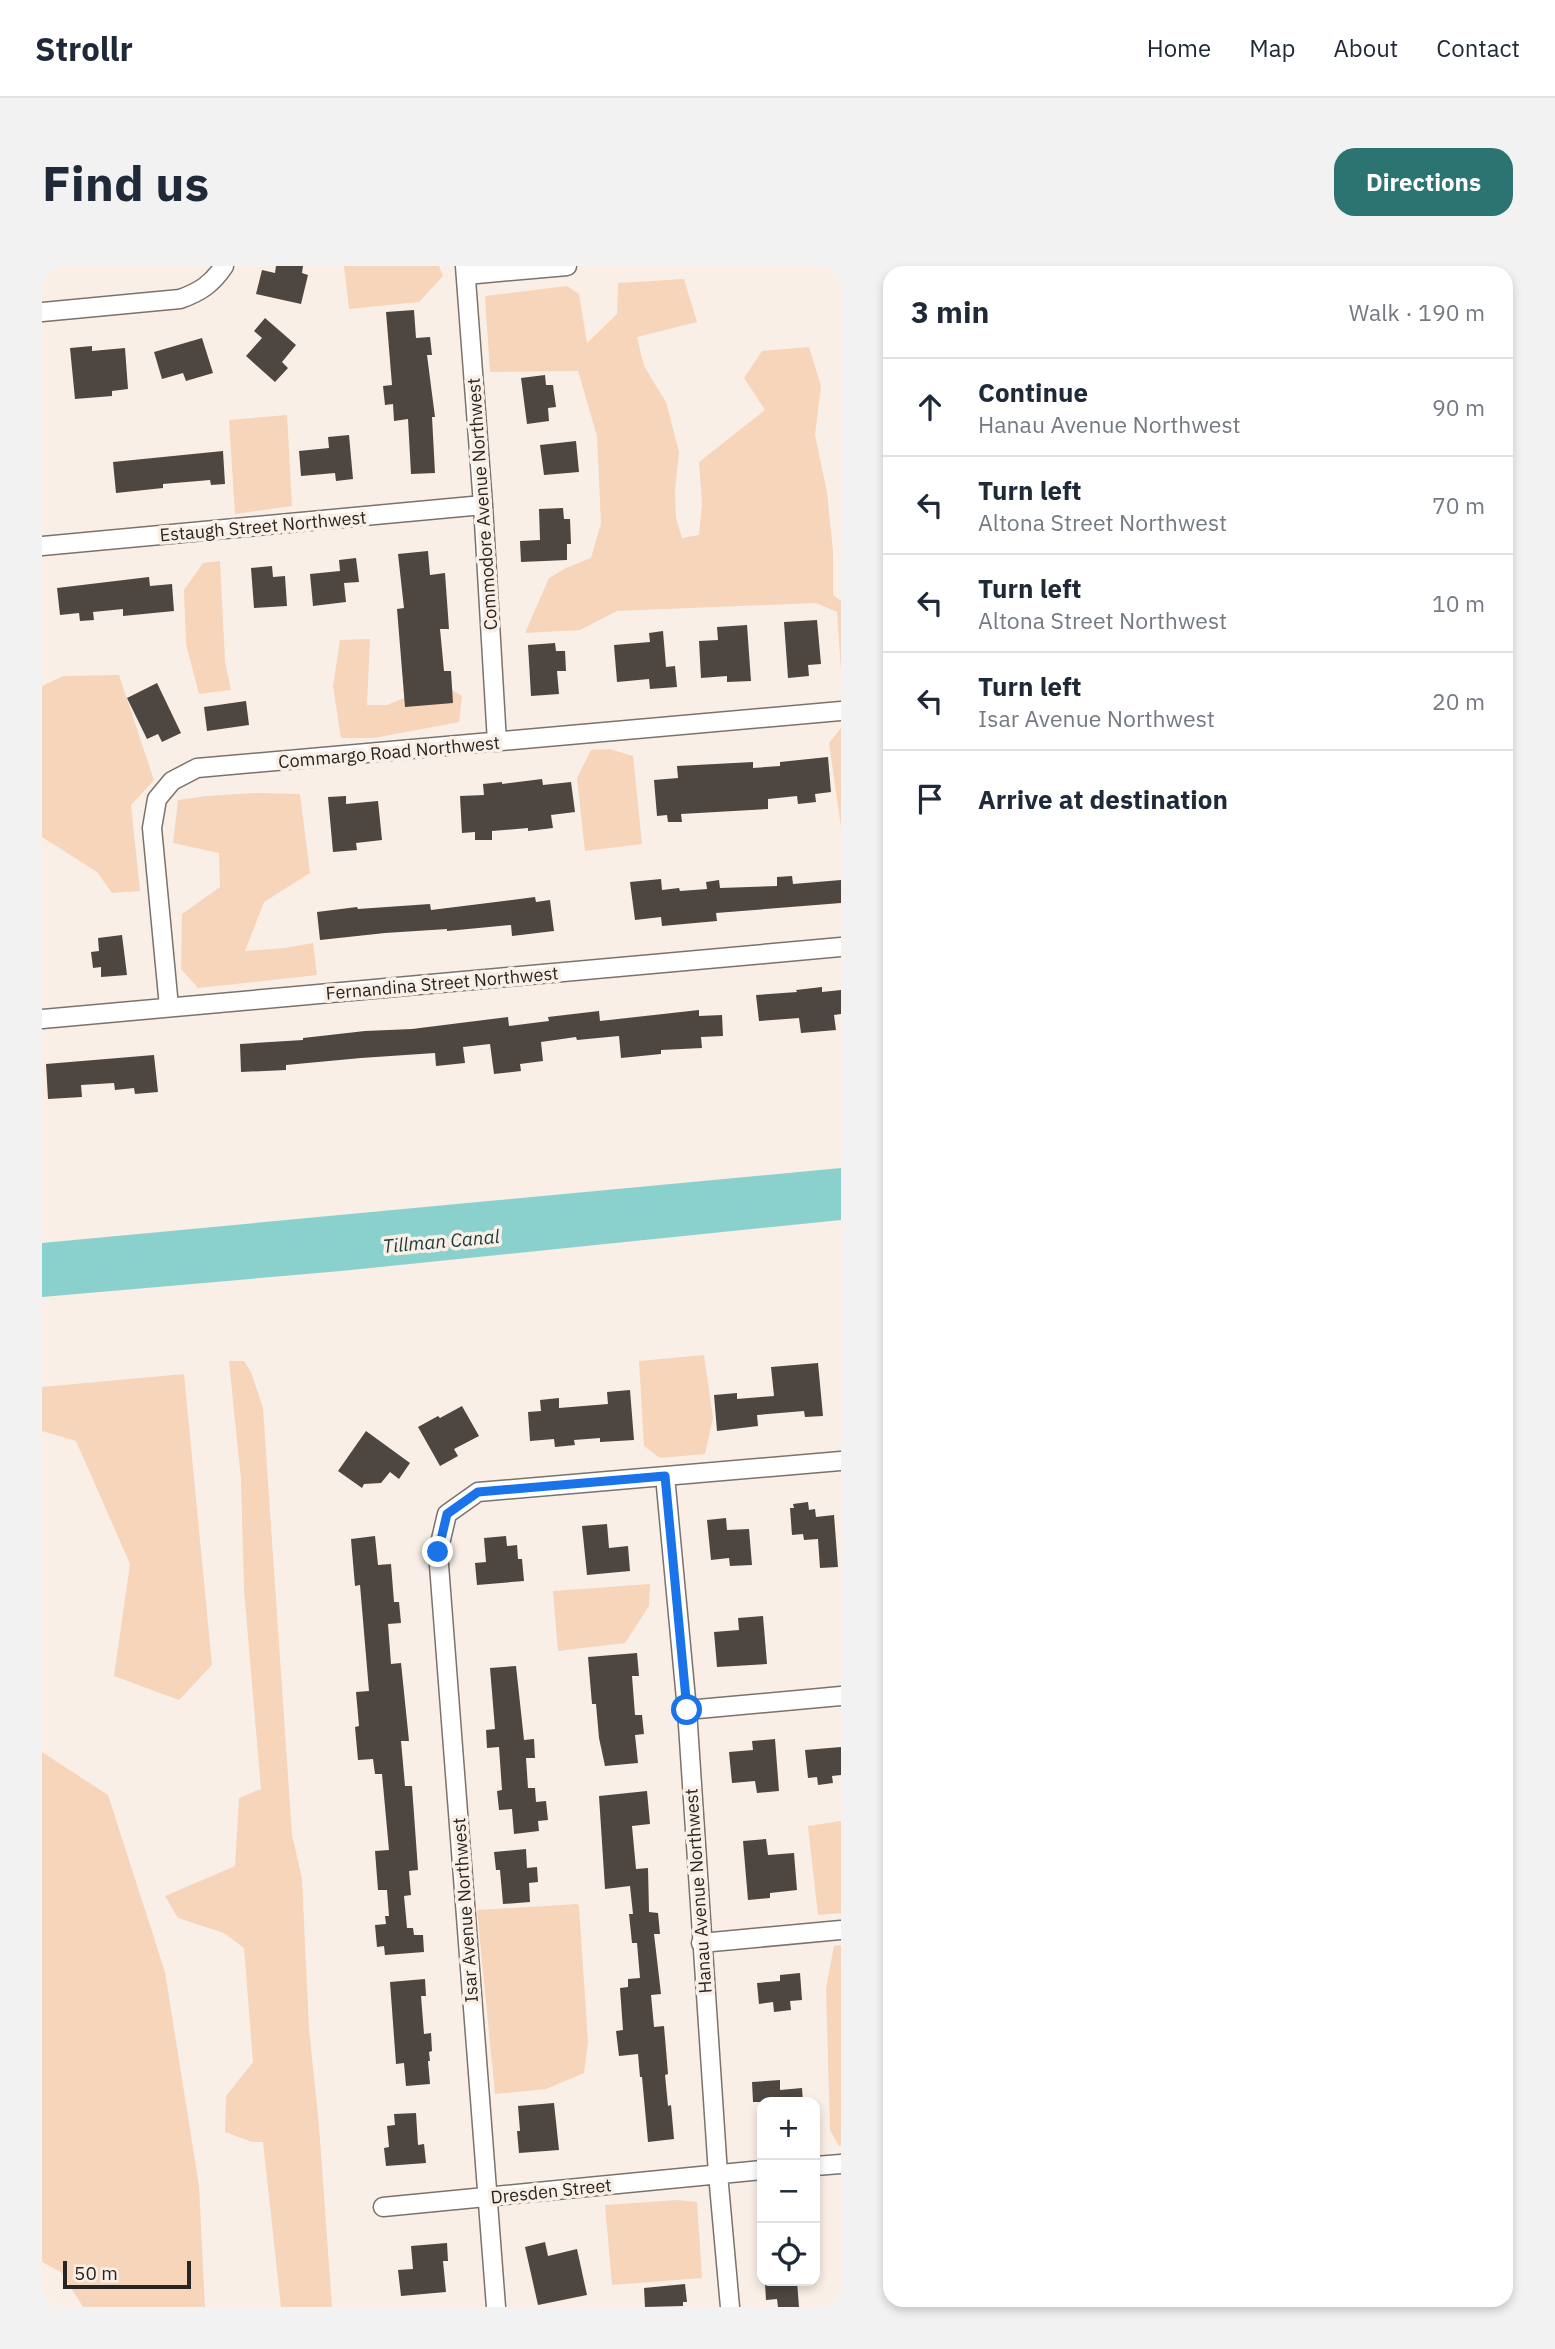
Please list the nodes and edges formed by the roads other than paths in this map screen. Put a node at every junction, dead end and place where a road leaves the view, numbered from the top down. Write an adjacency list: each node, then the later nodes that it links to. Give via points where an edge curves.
1 (224, 266): 4 (street, via 198,293 180,299)
2 (567, 266): 3 (street)
3 (466, 271): 5 (street, Commodore Avenue Northwest)
4 (42, 312)
5 (483, 505): 6 (street, Estaugh Street Northwest); 8 (street, Commodore Avenue Northwest)
6 (42, 546)
7 (841, 711): 8 (street, Commargo Road Northwest)
8 (497, 743): 10 (street, Commargo Road Northwest, via 197,768 172,781 158,799 152,828)
9 (841, 947): 10 (street, Fernandina Street Northwest)
10 (169, 1007): 11 (street, Fernandina Street Northwest)
11 (42, 1019)
12 (841, 1461): 13 (street)
13 (665, 1476): 15 (street, Hanau Avenue Northwest); 22 (street, Isar Avenue Northwest, via 478,1492 447,1514 438,1552)
14 (841, 1696): 15 (street)
15 (687, 1710): 17 (street, Hanau Avenue Northwest)
16 (841, 1930): 17 (street)
17 (701, 1943): 21 (street, Hanau Avenue Northwest)
18 (841, 2164): 19 (street)
19 (820, 2166)
20 (757, 2170): 21 (street, Dresden Street)
21 (718, 2174): 22 (street, Dresden Street); 25 (street, Hanau Avenue Northwest)
22 (487, 2197): 23 (street, Dresden Street); 24 (street, Isar Avenue Northwest)
23 (383, 2207)
24 (496, 2307)
25 (730, 2307)

